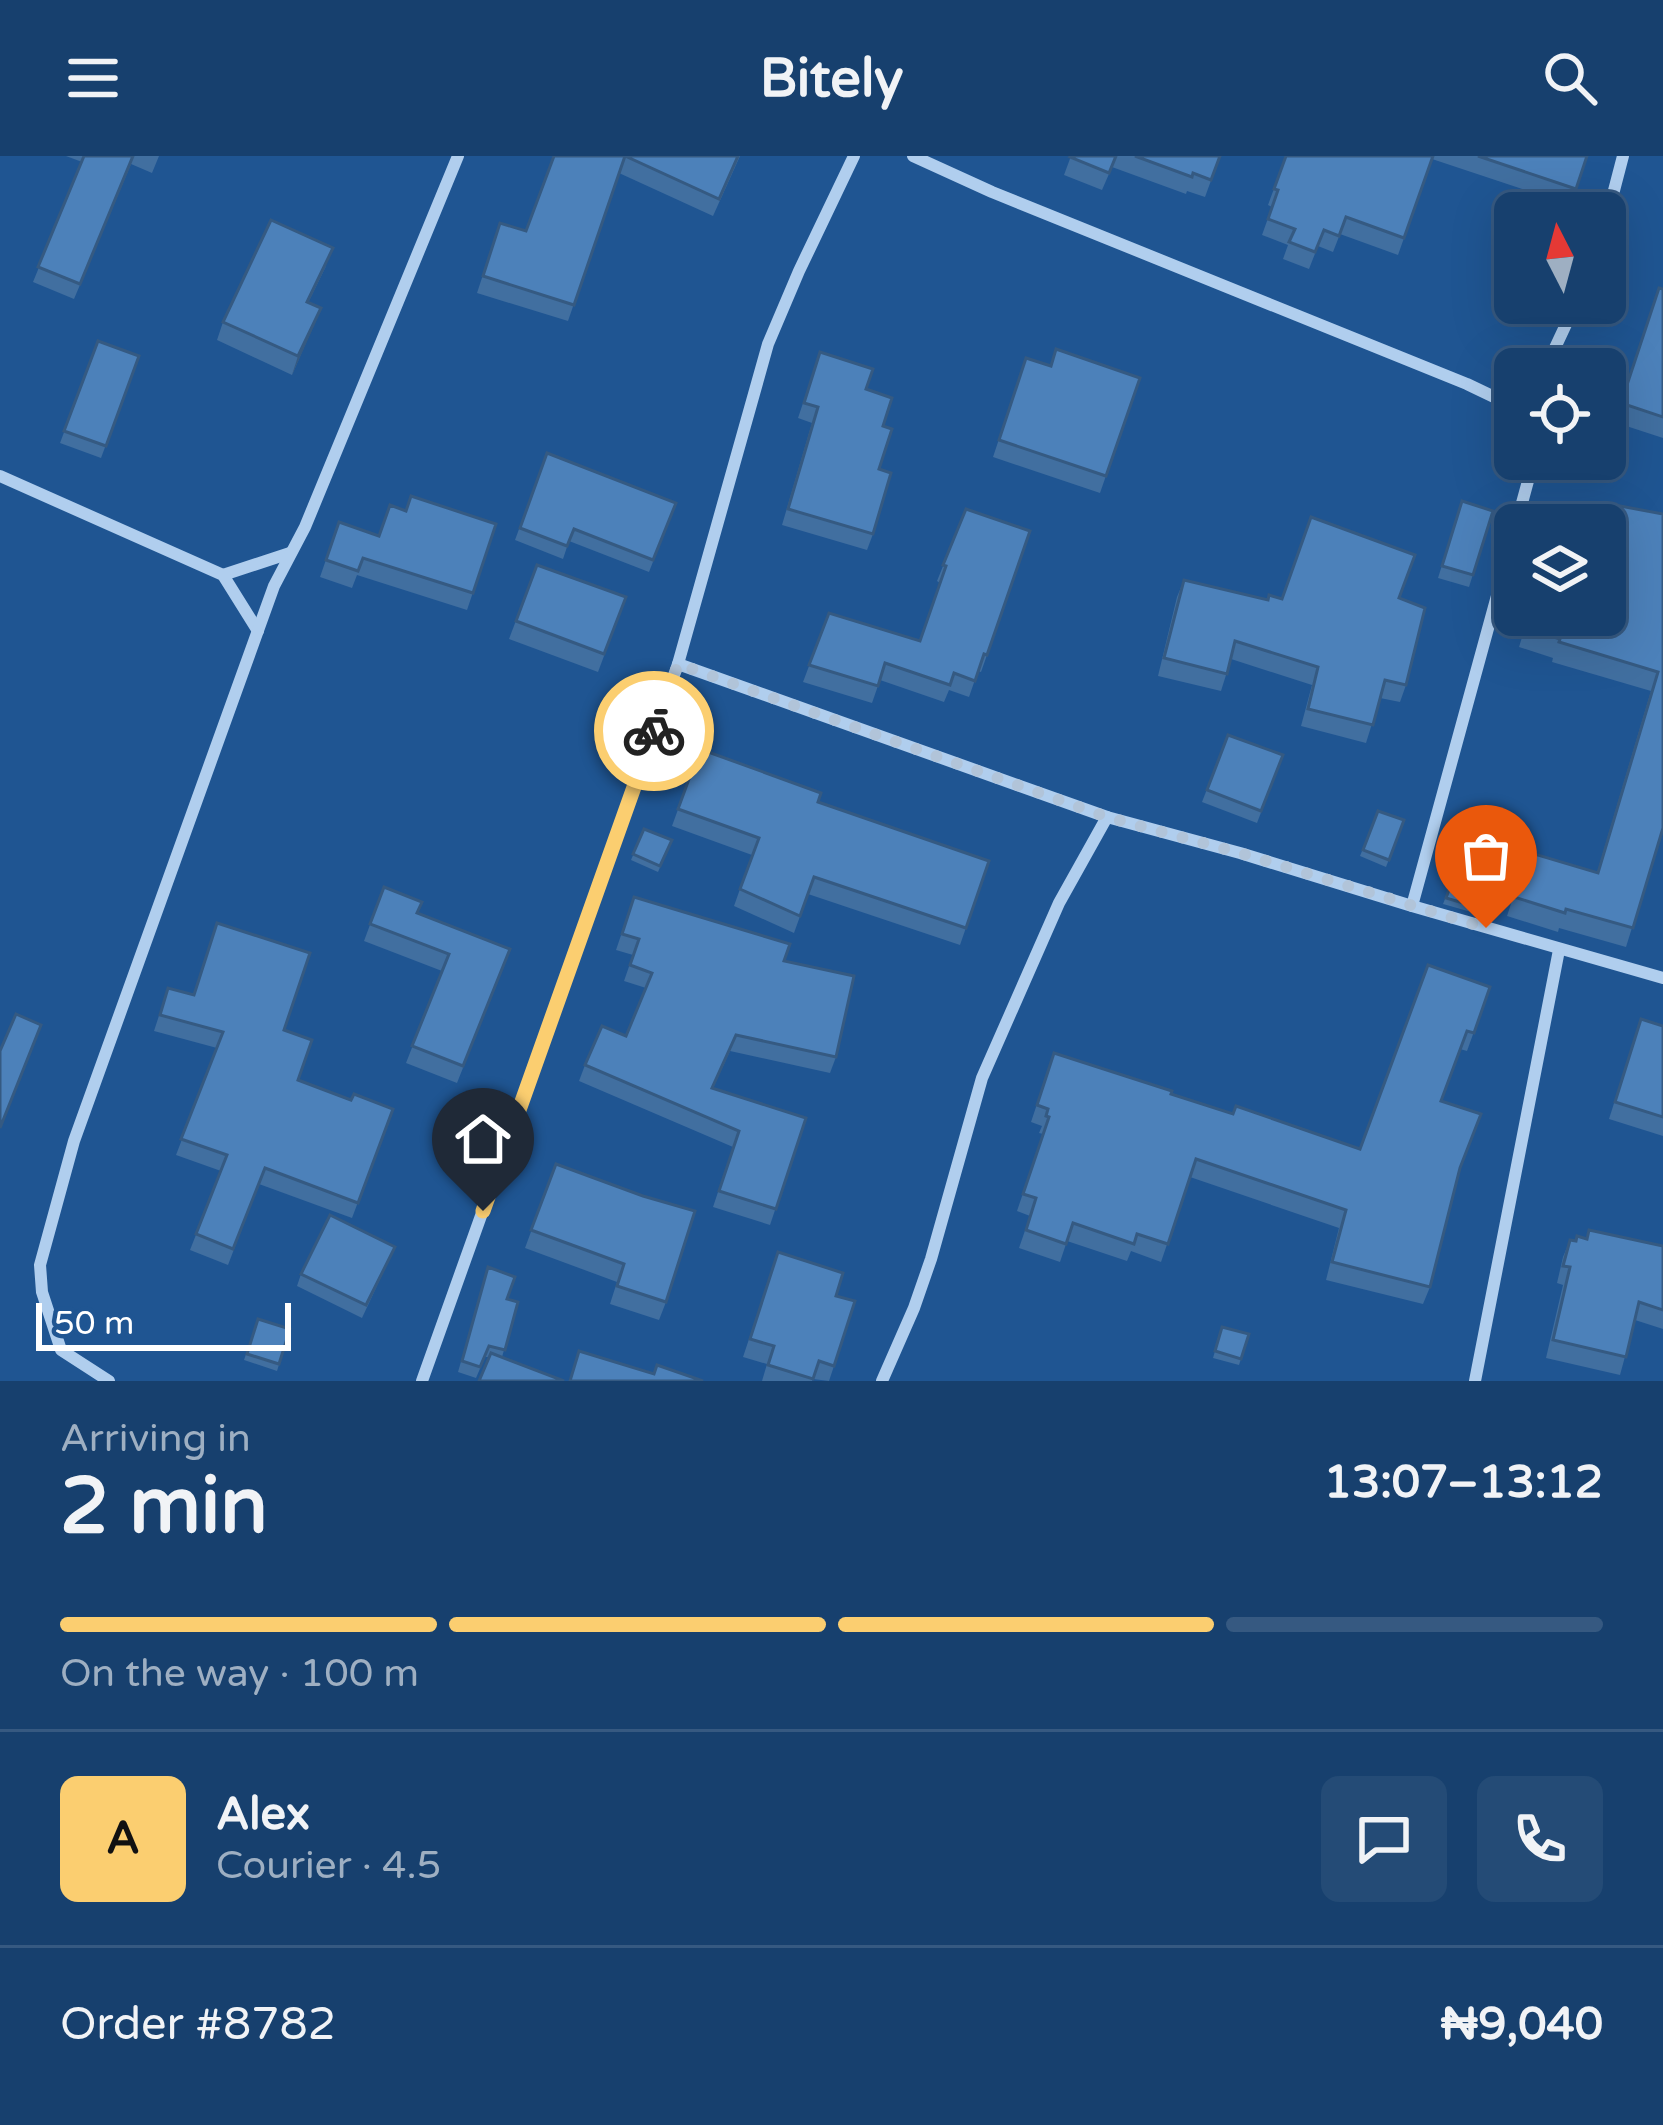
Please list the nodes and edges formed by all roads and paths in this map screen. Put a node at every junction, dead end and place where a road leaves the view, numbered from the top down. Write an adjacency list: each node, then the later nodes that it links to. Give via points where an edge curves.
1 (458, 156): 8 (street)
2 (854, 156): 12 (street, via 768,344)
3 (913, 156): 6 (street)
4 (1623, 156): 5 (street)
5 (1614, 192)
6 (1494, 397)
7 (0, 476): 9 (street)
8 (291, 553): 9 (street); 11 (street)
9 (223, 574): 11 (street)
10 (1494, 607): 14 (street)
11 (258, 631): 17 (street, via 74,1142 40,1265 61,1350)
12 (678, 664): 13 (street); 18 (street)
13 (1107, 817): 14 (street); 19 (street, via 1059,903 982,1078 931,1259)
14 (1412, 906): 15 (street)
15 (1559, 950): 16 (street); 20 (street)
16 (1663, 978)
17 (110, 1381)
18 (422, 1381)
19 (882, 1381)
20 (1475, 1381)

